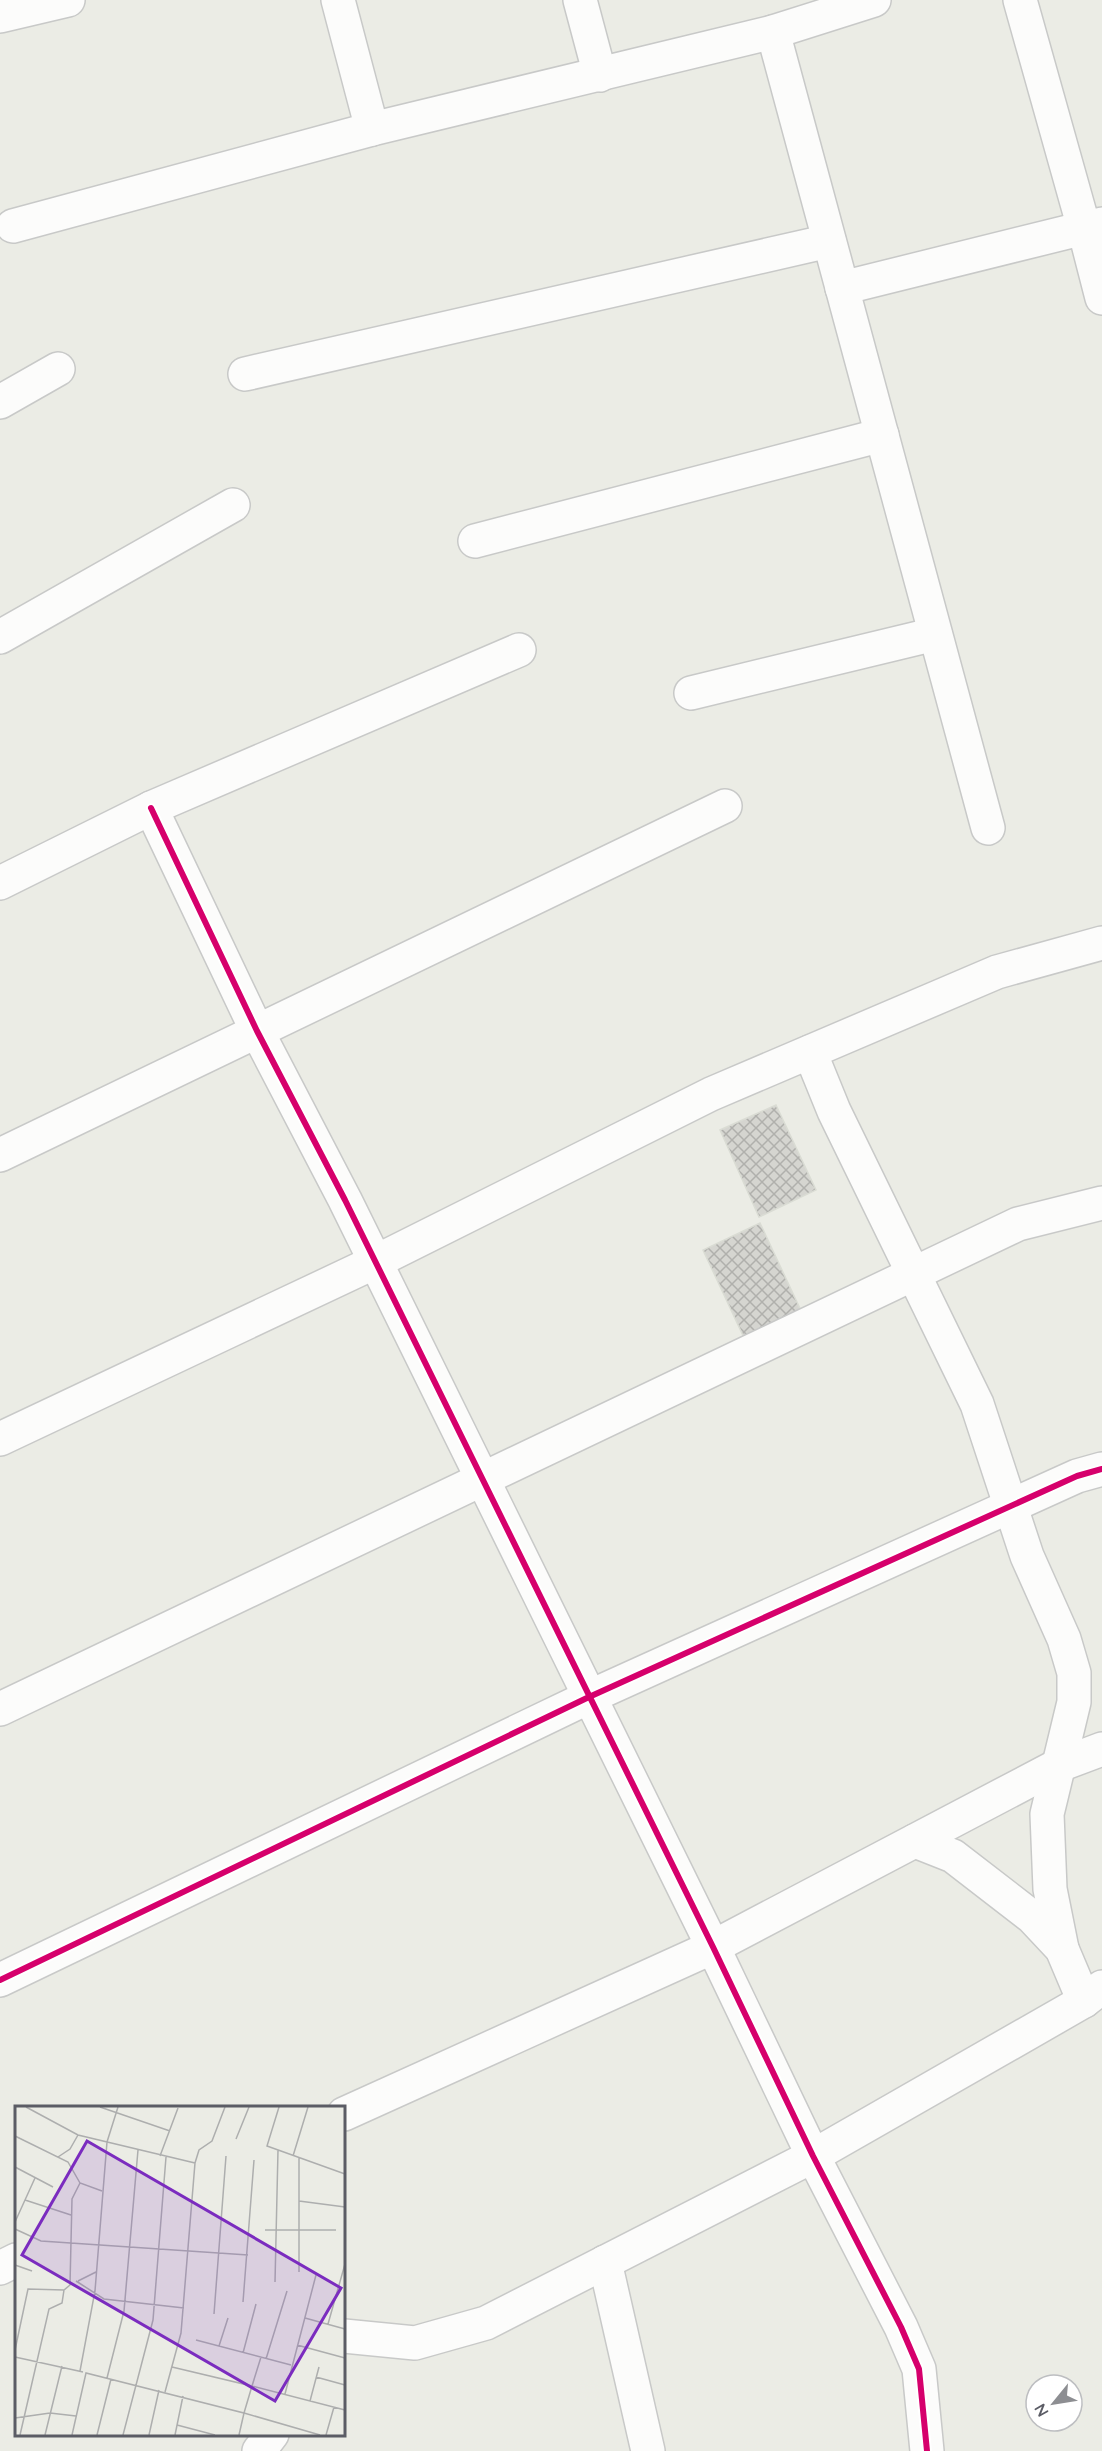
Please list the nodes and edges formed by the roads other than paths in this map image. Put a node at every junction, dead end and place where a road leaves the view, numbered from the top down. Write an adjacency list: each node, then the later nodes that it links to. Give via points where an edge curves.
1 (68, 0): 6 (street)
2 (338, 0): 9 (street)
3 (580, 0): 8 (street)
4 (874, 0): 7 (street)
5 (1020, 0): 11 (street)
6 (0, 16)
7 (773, 32): 8 (street); 12 (street)
8 (600, 75): 9 (street)
9 (372, 129): 10 (street)
10 (13, 226)
11 (1093, 226): 13 (street); 14 (street)
12 (829, 241): 13 (street); 16 (street)
13 (842, 288): 18 (street)
14 (1102, 298)
15 (58, 369): 17 (street)
16 (245, 374)
17 (0, 402)
18 (882, 435): 20 (street); 21 (street)
19 (233, 505): 22 (street)
20 (475, 541)
21 (935, 634): 24 (street); 27 (street)
22 (0, 637)
23 (519, 650): 26 (street)
24 (691, 693)
25 (725, 806): 30 (street)
26 (152, 808): 28 (street); 30 (street)
27 (988, 828)
28 (0, 883)
29 (1102, 943): 31 (street, via 997,972)
30 (258, 1030): 32 (street); 34 (street)
31 (810, 1052): 34 (street, via 711,1094); 35 (street, via 834,1111)
32 (0, 1155)
33 (1102, 1203): 35 (street, via 1018,1224)
34 (375, 1262): 36 (street); 38 (street)
35 (914, 1274): 38 (street); 39 (street, via 978,1404)
36 (0, 1439)
37 (1102, 1469): 39 (street, via 1077,1476)
38 (483, 1480): 40 (street); 41 (street)
39 (1010, 1507): 40 (street); 43 (street, via 1074,1673 1074,1702)
40 (589, 1697): 45 (street); 47 (street)
41 (0, 1709)
42 (1102, 1749): 43 (street)
43 (1057, 1766): 44 (street); 46 (street, via 1047,1814 1050,1889)
44 (915, 1841): 45 (street); 46 (street, via 953,1856 1032,1917)
45 (713, 1947): 49 (street); 50 (street)
46 (1062, 1949): 48 (street)
47 (0, 1980)
48 (1093, 1994): 50 (street)
49 (345, 2114)
50 (813, 2156): 52 (street); 58 (street, via 919,2369)
51 (15, 2260): 53 (street)
52 (605, 2262): 54 (street, via 486,2323 466,2329 415,2343); 57 (street)
53 (0, 2268)
54 (345, 2336)
55 (271, 2436): 56 (street)
56 (260, 2451)
57 (648, 2451)
58 (927, 2451)

